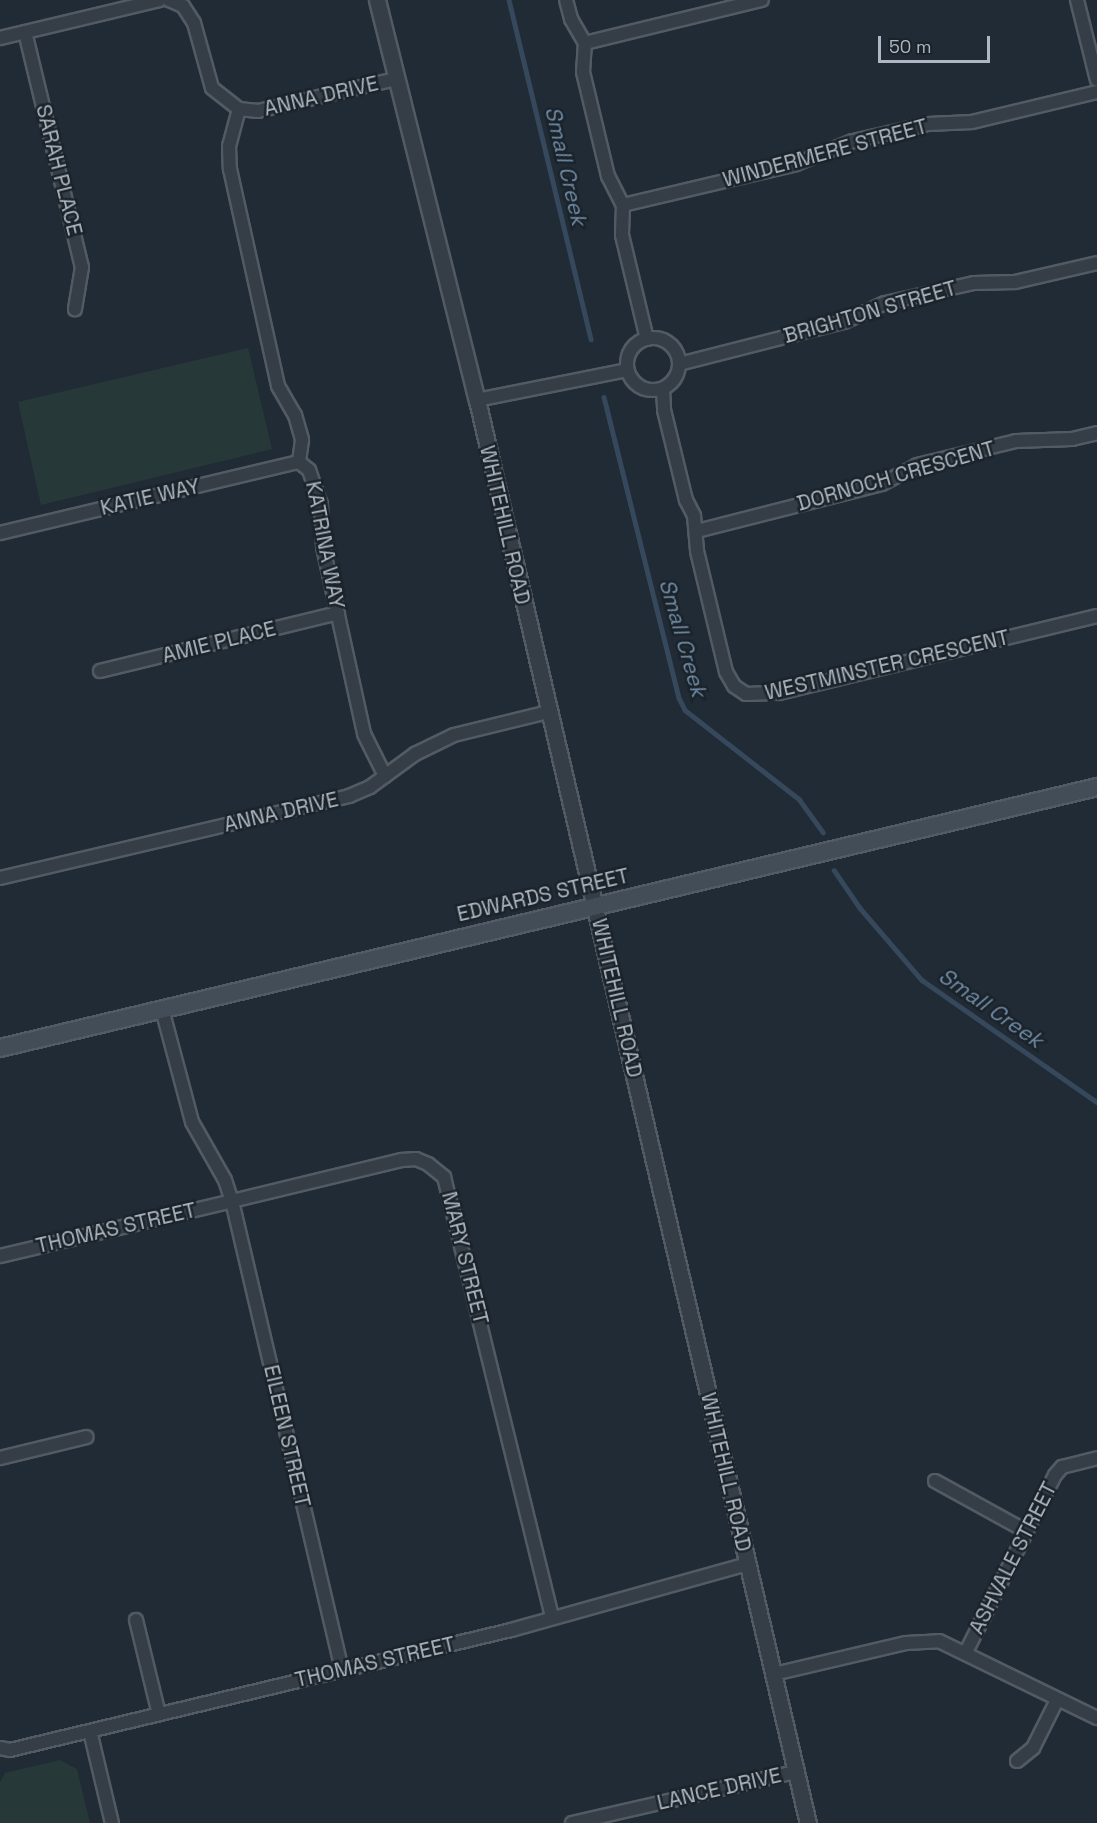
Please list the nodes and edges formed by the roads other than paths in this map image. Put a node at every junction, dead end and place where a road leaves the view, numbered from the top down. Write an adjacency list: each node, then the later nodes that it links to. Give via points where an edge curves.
1 (169, 0): 6 (street, ANNA DRIVE); 12 (street, ANNA DRIVE, via 183,6 194,23 212,88)
2 (377, 0): 9 (street, WHITEHILL ROAD)
3 (566, 0): 8 (street, via 571,19)
4 (762, 0): 8 (street)
5 (1077, 0): 10 (street)
6 (25, 32): 7 (street, ANNA DRIVE); 15 (street, SARAH PLACE, via 82,267)
7 (0, 38)
8 (585, 43): 13 (street, via 583,72 608,176)
9 (396, 79): 12 (street, ANNA DRIVE, via 258,111); 20 (street, WHITEHILL ROAD)
10 (1097, 80)
11 (1097, 92): 13 (street, WINDERMERE STREET, via 972,122 928,124 853,141 796,164)
12 (239, 109): 22 (street, KATRINA WAY, via 228,158 278,386 295,415 302,440)
13 (623, 205): 16 (street, via 622,235)
14 (1097, 263): 17 (street, BRIGHTON STREET, via 1015,282 974,283 885,303 844,322)
15 (75, 309)
16 (647, 339): 17 (street, via 668,343); 18 (street, via 631,349)
17 (679, 364): 19 (street, via 674,379)
18 (627, 370): 19 (street, via 630,379 645,389); 20 (street)
19 (663, 389): 23 (street, WESTMINSTER CRESCENT, via 664,410)
20 (477, 400): 28 (street, WHITEHILL ROAD)
21 (1097, 433): 23 (street, DORNOCH CRESCENT, via 1072,439 1016,441 917,465 882,484)
22 (299, 462): 24 (street, KATIE WAY); 25 (street, KATRINA WAY, via 309,470 321,504 323,547)
23 (697, 531): 26 (street, WESTMINSTER CRESCENT, via 697,551 726,672 734,686 746,694 779,693)
24 (0, 533)
25 (338, 614): 27 (street, AMIE PLACE); 29 (street, KATRINA WAY, via 364,734)
26 (1097, 616)
27 (100, 671)
28 (548, 712): 29 (street, ANNA DRIVE, via 454,735 415,754); 32 (street, WHITEHILL ROAD)
29 (385, 776): 31 (street, ANNA DRIVE, via 349,796)
30 (1097, 787): 32 (main road, EDWARDS STREET)
31 (0, 878)
32 (596, 906): 33 (main road, EDWARDS STREET); 42 (street, WHITEHILL ROAD)
33 (162, 1009): 34 (main road, EDWARDS STREET); 35 (street, via 192,1122 225,1180)
34 (0, 1048)
35 (232, 1201): 36 (street, THOMAS STREET); 43 (street, MARY STREET, via 416,1159 444,1177); 46 (street, EILEEN STREET)
36 (0, 1256)
37 (87, 1437): 38 (street)
38 (0, 1458)
39 (1097, 1458): 41 (street, ASHVALE STREET, via 1062,1467)
40 (935, 1480): 41 (street)
41 (1024, 1530): 45 (street, ASHVALE STREET)
42 (747, 1564): 43 (street, THOMAS STREET); 47 (street, WHITEHILL ROAD)
43 (552, 1616): 46 (street, THOMAS STREET, via 511,1630)
44 (136, 1620): 49 (street)
45 (966, 1652): 47 (street, via 939,1641 906,1643); 48 (street)
46 (342, 1670): 49 (street, THOMAS STREET)
47 (774, 1674): 54 (street, WHITEHILL ROAD)
48 (1058, 1700): 50 (street); 53 (street, via 1033,1748)
49 (159, 1714): 51 (street, THOMAS STREET)
50 (1097, 1718)
51 (90, 1731): 52 (street, THOMAS STREET); 55 (street)
52 (0, 1749)
53 (1017, 1761)
54 (795, 1772): 56 (street, LANCE DRIVE); 57 (street, WHITEHILL ROAD)
55 (112, 1823)
56 (572, 1823)
57 (808, 1823)

